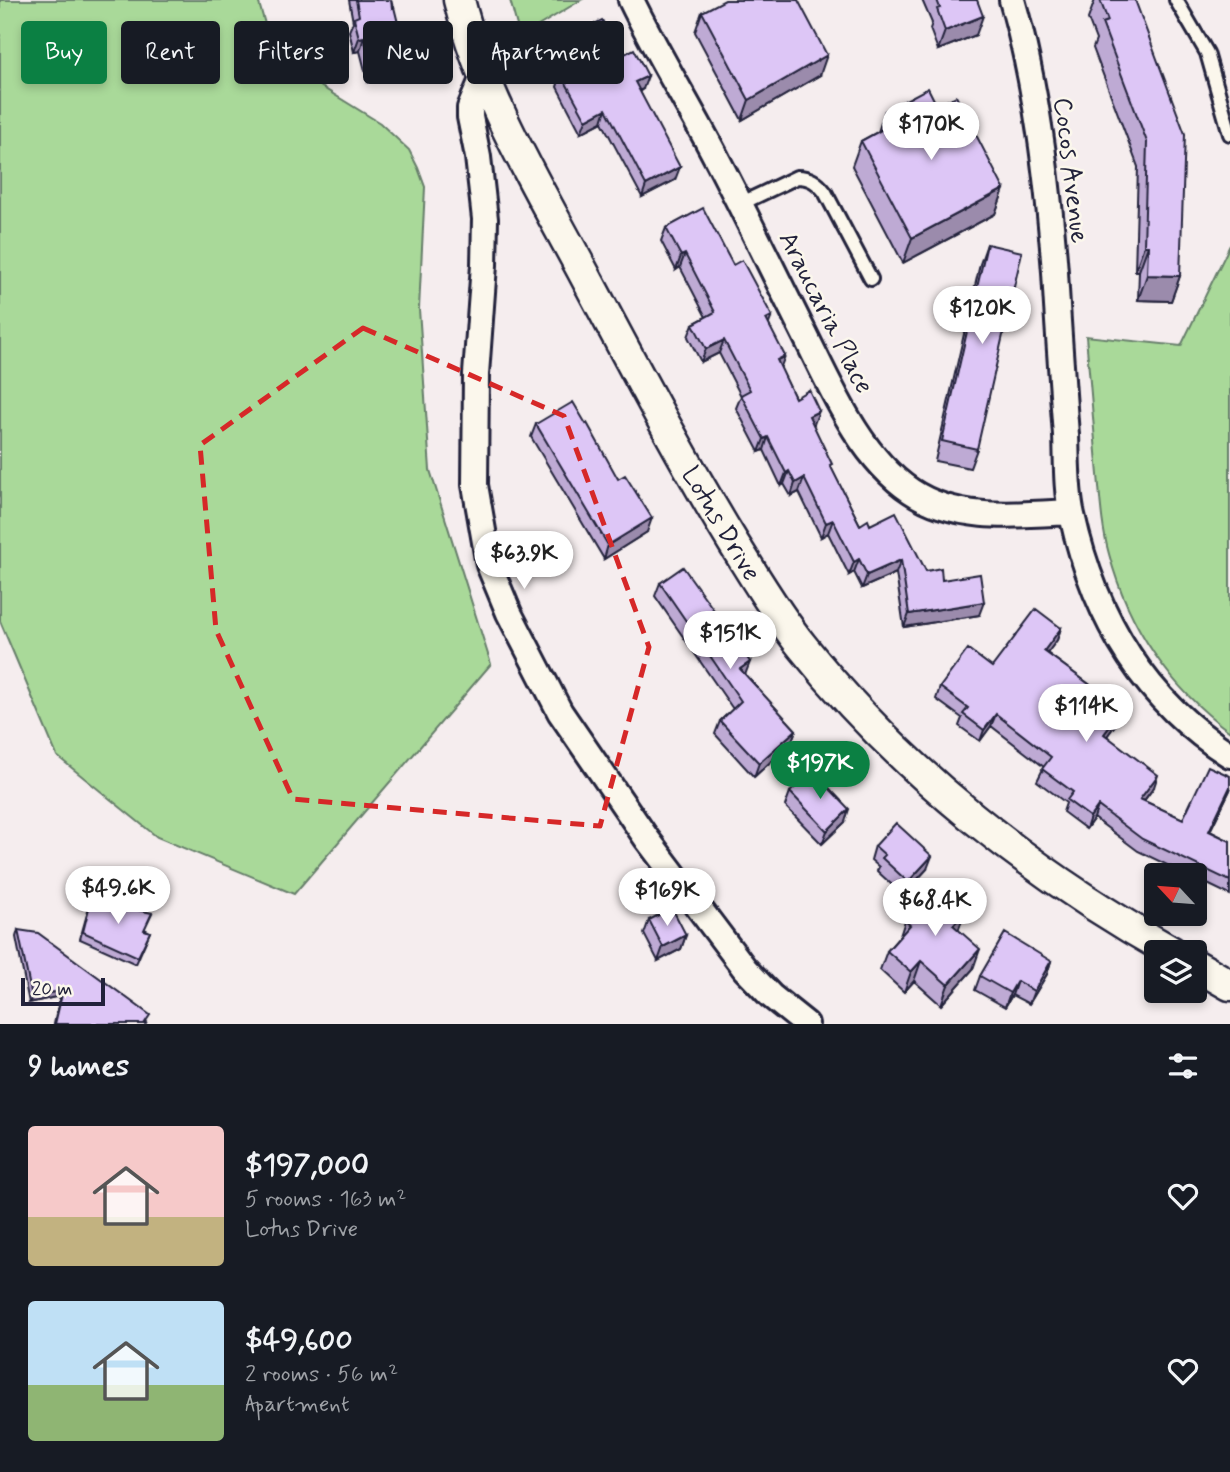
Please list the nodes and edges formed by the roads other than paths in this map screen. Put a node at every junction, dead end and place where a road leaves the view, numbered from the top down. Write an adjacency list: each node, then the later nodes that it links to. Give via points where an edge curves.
1 (459, 0): 5 (street, Lotus Drive)
2 (631, 0): 9 (street, Araucaria Place)
3 (1012, 0): 11 (street, Cocos Avenue, via 1037,117 1053,251)
4 (1176, 0): 8 (lane, via 1207,53)
5 (467, 24)
6 (480, 84): 16 (street, via 470,108 485,219 475,485 489,565 560,712 647,839 745,969)
7 (488, 84): 13 (street, Lotus Drive, via 672,440 801,646 898,750 970,815 1114,919)
8 (1230, 134)
9 (740, 204): 10 (lane, via 797,177 817,182); 11 (street, Araucaria Place, via 847,419 876,459 901,483 937,504 967,512 1014,516)
10 (871, 279)
11 (1071, 512): 12 (street, Cocos Avenue, via 1099,601 1127,654 1157,696)
12 (1230, 755)
13 (1151, 940)
14 (1207, 972): 15 (street)
15 (1230, 985)
16 (806, 1024)

